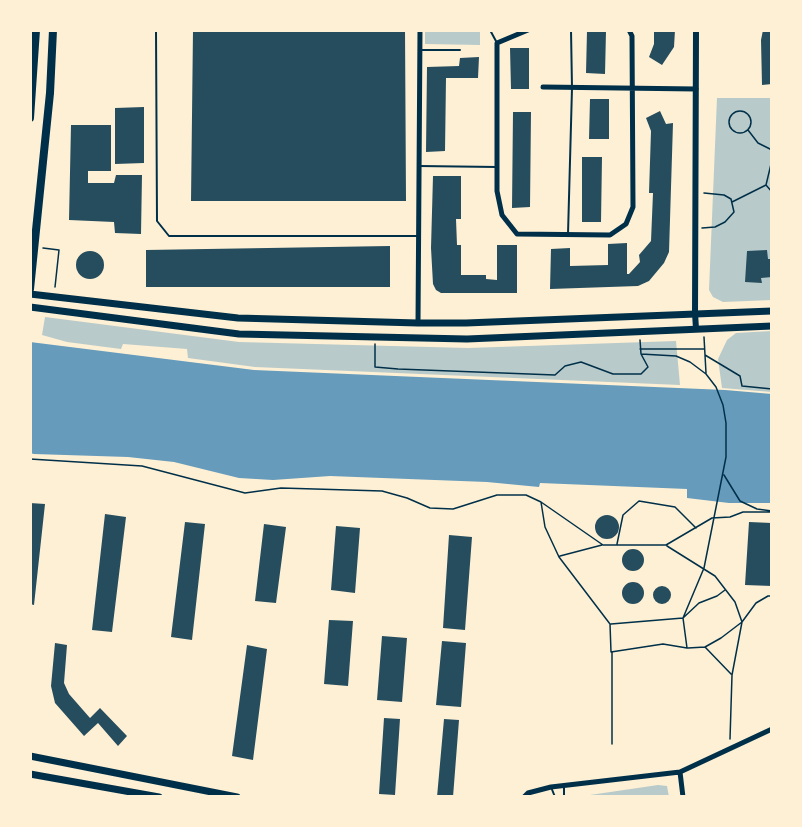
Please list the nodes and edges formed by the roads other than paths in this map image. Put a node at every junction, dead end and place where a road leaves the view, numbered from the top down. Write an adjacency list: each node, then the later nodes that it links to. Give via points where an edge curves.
1 (36, 30): 17 (main road)
2 (53, 30): 22 (main road)
3 (156, 30): 21 (lane, via 157,221 169,236)
4 (420, 30): 11 (street)
5 (489, 30): 10 (lane)
6 (528, 30): 10 (street)
7 (571, 30): 14 (lane)
8 (629, 30): 15 (street)
9 (696, 30): 16 (street)
10 (497, 43): 19 (street)
11 (420, 50): 12 (lane); 18 (street)
12 (460, 50)
13 (543, 87): 14 (street)
14 (572, 88): 15 (street); 20 (lane)
15 (633, 88): 16 (street); 20 (street, via 633,207 626,224 610,235)
16 (696, 89): 26 (street)
17 (30, 118)
18 (419, 166): 19 (lane); 21 (street)
19 (497, 167): 20 (street, via 502,215 517,234)
20 (568, 234)
21 (419, 236): 27 (street)
22 (30, 289)
23 (30, 294): 27 (main road, via 238,318)
24 (30, 307): 29 (main road, via 239,334 467,339)
25 (772, 311): 26 (main road)
26 (695, 313): 27 (main road); 29 (street)
27 (418, 323)
28 (772, 326): 29 (main road)
29 (696, 329)
30 (772, 729): 32 (street)
31 (30, 756): 37 (main road)
32 (680, 772): 34 (street); 41 (street)
33 (30, 774): 36 (main road)
34 (564, 786): 35 (street); 40 (lane)
35 (551, 787): 38 (street); 39 (lane)
36 (159, 797)
37 (237, 797)
38 (524, 797)
39 (555, 797)
40 (564, 797)
41 (683, 797)

